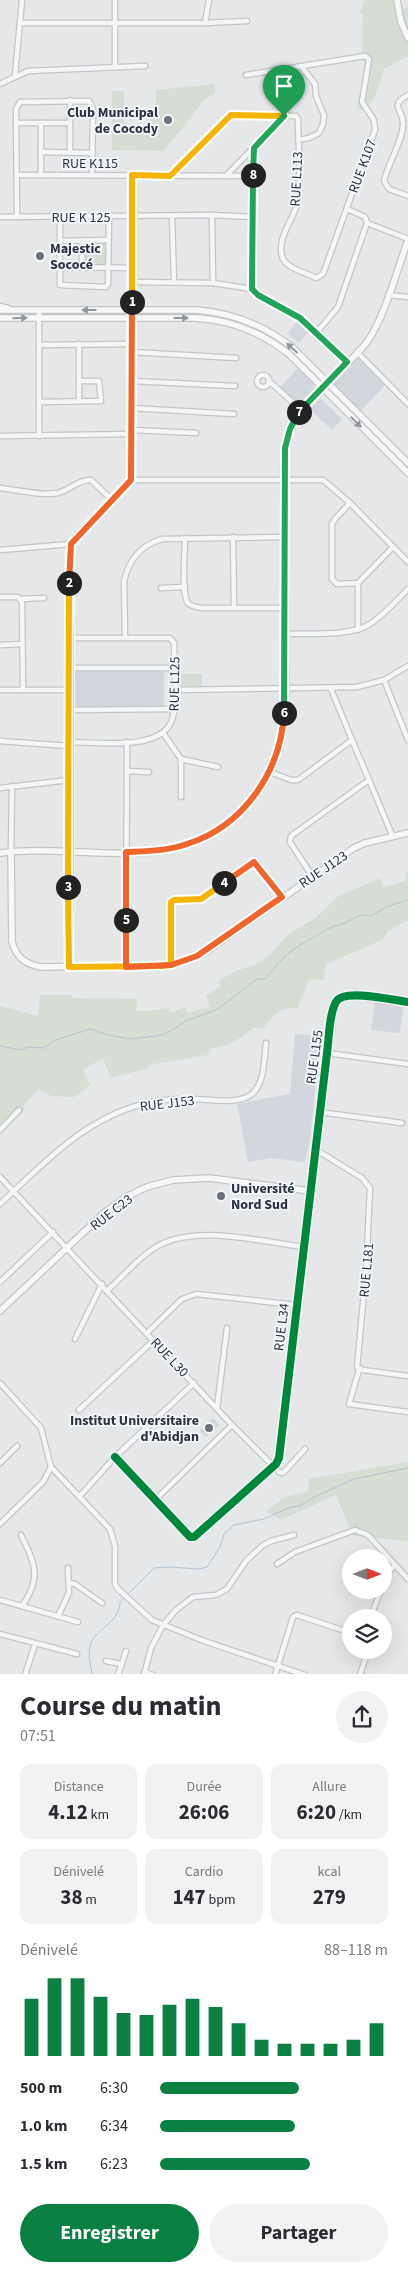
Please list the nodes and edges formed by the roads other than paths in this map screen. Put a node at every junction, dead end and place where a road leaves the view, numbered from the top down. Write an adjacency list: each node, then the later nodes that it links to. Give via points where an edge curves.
1 (22, 0): 6 (street)
2 (115, 0): 8 (street)
3 (209, 0): 7 (street)
4 (397, 0): 9 (main road)
5 (247, 21): 7 (street)
6 (22, 23): 8 (street); 14 (street)
7 (205, 23): 8 (street)
8 (115, 24): 12 (street)
9 (408, 38)
10 (145, 66): 12 (street)
11 (301, 66): 13 (street, RUE K107); 22 (street, via 314,84 324,115 319,133); 35 (street, RUE K107, via 365,56 369,59 362,102 374,120 375,130)
12 (115, 67): 14 (street, via 28,71)
13 (246, 75)
14 (15, 76): 15 (street)
15 (0, 84)
16 (408, 95): 34 (street, via 398,104 403,127 384,180 389,189)
17 (70, 100): 19 (street, via 20,102 16,109); 21 (street); 26 (street, via 84,100 92,104)
18 (284, 116): 22 (street, RUE L113, via 297,117); 23 (street); 31 (street, via 231,115)
19 (16, 123): 20 (street); 27 (street)
20 (41, 123): 21 (street); 24 (street)
21 (70, 123): 25 (street)
22 (298, 140): 53 (street, RUE L113, via 296,206 283,238 282,258 287,264)
23 (254, 148): 32 (street); 33 (street)
24 (41, 152): 25 (street); 28 (street)
25 (70, 152): 26 (street)
26 (93, 152): 29 (street)
27 (17, 175): 28 (street, RUE K115); 37 (street)
28 (41, 175): 29 (street, RUE K115)
29 (92, 175): 30 (street, RUE K115)
30 (132, 175): 31 (street, RUE K115); 38 (street)
31 (170, 176): 32 (street, RUE K115)
32 (226, 176): 33 (street, RUE K115)
33 (253, 176): 43 (street)
34 (408, 196)
35 (347, 209): 44 (street, via 365,217); 53 (street, RUE K107)
36 (0, 216): 37 (street, RUE K 125)
37 (17, 216): 41 (street, RUE K 125)
38 (132, 216): 39 (street, RUE K 125); 42 (street, RUE K 125); 52 (street)
39 (172, 216): 40 (street, RUE K 125); 55 (street)
40 (212, 216): 43 (street, RUE K 125); 56 (street)
41 (60, 217): 42 (street, RUE K 125); 48 (street)
42 (109, 217): 46 (street)
43 (252, 217): 57 (street)
44 (367, 223): 47 (street); 68 (street, via 338,307)
45 (82, 240): 46 (street); 48 (street); 50 (street)
46 (108, 240): 51 (street)
47 (408, 240): 58 (main road)
48 (60, 241): 49 (street)
49 (59, 267): 50 (street); 51 (street, via 60,285 108,286)
50 (82, 267): 51 (street)
51 (108, 268): 52 (street)
52 (132, 268): 54 (street)
53 (320, 277)
54 (132, 282): 55 (street); 64 (street)
55 (174, 282): 56 (street)
56 (213, 283): 57 (street)
57 (252, 289): 68 (street, via 300,318)
58 (388, 295): 59 (street); 73 (main road, via 371,336)
59 (408, 297)
60 (0, 306): 62 (street)
61 (0, 310): 62 (main road)
62 (14, 310): 63 (main road)
63 (39, 310): 64 (main road, one-way to 63); 66 (street)
64 (132, 310): 67 (street); 79 (main road, one-way to 64, via 281,338 251,322 210,311)
65 (0, 318): 66 (main road, one-way to 66)
66 (39, 318): 67 (main road); 69 (street)
67 (132, 318): 71 (street); 81 (main road, one-way to 81, via 210,319 248,328 277,344)
68 (316, 332): 75 (street)
69 (39, 344): 70 (street); 84 (street)
70 (79, 344): 71 (street); 76 (street)
71 (132, 344): 72 (street)
72 (132, 352): 74 (street); 77 (street)
73 (358, 352): 75 (main road); 83 (street)
74 (236, 358)
75 (347, 362): 79 (main road)
76 (79, 380): 82 (street); 82 (street, via 99,381 101,398 99,402)
77 (132, 382): 80 (street); 85 (street)
78 (270, 382): 86 (street)
79 (327, 382): 81 (main road); 92 (main road)
80 (235, 386)
81 (322, 388): 86 (main road); 93 (main road, one-way to 93)
82 (79, 401): 84 (street)
83 (407, 401)
84 (39, 402): 91 (street)
85 (131, 408): 87 (street); 88 (street)
86 (301, 410): 95 (main road, via 286,441)
87 (234, 414)
88 (132, 432): 89 (street); 91 (street); 94 (street)
89 (196, 433)
90 (0, 436): 91 (street)
91 (39, 436)
92 (408, 463)
93 (408, 473)
94 (131, 480): 95 (street); 97 (street)
95 (284, 480): 98 (street, via 323,480); 99 (main road)
96 (0, 488): 97 (street, via 49,494 91,480)
97 (112, 500): 102 (street)
98 (350, 503): 103 (street); 106 (street, via 332,524 332,579 337,584)
99 (284, 537): 101 (street); 114 (main road)
100 (184, 538): 101 (street); 107 (street); 117 (street, via 154,541 141,549 131,562 124,581)
101 (233, 538): 113 (street)
102 (71, 544): 104 (street); 118 (street)
103 (393, 547): 105 (street); 106 (street)
104 (0, 550)
105 (408, 562)
106 (358, 583): 115 (street)
107 (185, 587): 108 (street); 113 (street, via 186,600 194,607)
108 (161, 588)
109 (408, 590): 115 (street, via 376,620)
110 (0, 597): 111 (street)
111 (21, 598): 112 (street); 119 (street)
112 (44, 598)
113 (234, 608): 114 (street)
114 (284, 608): 116 (main road)
115 (358, 630): 116 (street)
116 (284, 634): 130 (main road)
117 (125, 636): 118 (street, RUE L125); 123 (street, RUE L125, via 173,639)
118 (68, 638): 122 (street)
119 (22, 644): 120 (street); 127 (street)
120 (0, 645)
121 (408, 666): 124 (street)
122 (68, 668): 123 (street); 128 (street)
123 (174, 668): 129 (street, RUE L125)
124 (384, 680): 125 (street); 135 (street)
125 (331, 689): 130 (street); 134 (street)
126 (0, 690): 127 (street)
127 (23, 690): 128 (street)
128 (68, 690): 132 (street)
129 (174, 690): 130 (street); 131 (street, RUE L125)
130 (285, 690): 143 (main road, via 282,734)
131 (174, 709): 132 (street); 133 (street, RUE L125, via 173,719)
132 (68, 710): 138 (street)
133 (163, 733): 137 (street, via 148,740); 139 (street)
134 (352, 740): 143 (street, via 298,780); 145 (street)
135 (408, 740)
136 (0, 741): 138 (street)
137 (127, 742): 138 (street); 141 (street)
138 (68, 744): 144 (street)
139 (181, 759): 140 (street); 148 (street)
140 (218, 767)
141 (127, 771): 142 (street); 153 (street)
142 (149, 772)
143 (270, 772): 153 (main road, via 244,808 212,834 174,848)
144 (69, 780): 146 (street); 152 (street)
145 (369, 780): 150 (street); 155 (street, via 291,836 290,842)
146 (12, 786): 147 (street); 151 (street)
147 (0, 788)
148 (181, 797)
149 (408, 833): 150 (main road, RUE J123)
150 (393, 837): 155 (main road, RUE J123, via 354,848)
151 (11, 851): 152 (main road); 154 (main road); 158 (main road, RUE J123, via 12,942 15,952 29,965)
152 (68, 851): 153 (main road); 158 (street)
153 (126, 852): 159 (street)
154 (0, 853)
155 (312, 876): 156 (main road, RUE J123)
156 (282, 897): 157 (main road, RUE J123, via 207,951); 157 (street, via 253,862 204,898 174,900 170,905)
157 (171, 965): 159 (main road, RUE J123)
158 (69, 967): 159 (main road, RUE J123)
159 (126, 967)
160 (408, 1002): 162 (main road, RUE L155, via 341,996 334,1007)
161 (266, 1043): 170 (street, RUE J153, via 260,1081 252,1094 235,1100 166,1100 123,1110 73,1138)
162 (327, 1053): 163 (street); 165 (main road, RUE L155)
163 (408, 1064)
164 (19, 1110): 167 (street)
165 (319, 1112): 166 (street); 168 (main road, RUE L155)
166 (402, 1124)
167 (0, 1130)
168 (315, 1149): 171 (main road, RUE L155); 185 (street, RUE L181, via 362,1178 370,1188 366,1271 356,1362)
169 (0, 1177): 170 (street, RUE L30)
170 (13, 1191): 172 (street, RUE J153); 173 (street, RUE L30)
171 (310, 1191): 174 (street, RUE L34); 175 (main road, RUE C23, via 209,1178 159,1184 126,1197)
172 (0, 1204)
173 (53, 1232): 175 (street, RUE L30); 176 (street)
174 (303, 1247): 178 (street, via 206,1234 178,1237 150,1250); 179 (street, RUE L34)
175 (68, 1248): 177 (street, RUE L30); 180 (main road, RUE C23)
176 (0, 1282)
177 (102, 1284): 178 (street, RUE L30); 183 (street)
178 (108, 1290): 182 (street, RUE L30)
179 (296, 1305): 182 (street, via 196,1294 182,1298); 197 (street, RUE L34, via 279,1458)
180 (0, 1311)
181 (227, 1328): 189 (street)
182 (147, 1333): 184 (street, RUE L30)
183 (75, 1339)
184 (154, 1340): 188 (street, RUE L30); 190 (street)
185 (359, 1370): 186 (street); 191 (street, via 349,1404)
186 (408, 1376)
187 (0, 1383): 198 (street, via 41,1428)
188 (194, 1383): 189 (street, RUE L30); 195 (street)
189 (217, 1408): 192 (street, RUE L30)
190 (79, 1410)
191 (408, 1412)
192 (232, 1425): 197 (street, RUE L30); 200 (street)
193 (17, 1446): 196 (street)
194 (305, 1449): 197 (street, via 283,1473)
195 (115, 1457): 199 (street); 200 (street)
196 (0, 1463)
197 (274, 1465): 200 (street, via 194,1537 190,1537)
198 (51, 1467): 199 (street); 201 (street, via 43,1482)
199 (79, 1497): 215 (street, via 110,1530 115,1546 115,1584 118,1589 152,1620)
200 (156, 1499)
201 (0, 1524)
202 (21, 1535): 212 (street, via 35,1568 34,1587)
203 (294, 1535): 215 (street, via 266,1543 246,1561 228,1588 216,1595 193,1597)
204 (278, 1564): 205 (street, via 295,1552 355,1530 368,1535)
205 (395, 1565): 207 (street); 208 (street)
206 (68, 1568): 209 (street)
207 (392, 1568)
208 (408, 1578)
209 (70, 1583): 211 (street); 213 (street)
210 (0, 1600): 212 (street)
211 (102, 1603)
212 (22, 1606): 213 (street)
213 (58, 1616): 214 (street)
214 (78, 1622)
215 (163, 1625): 224 (street); 227 (street, via 151,1648)
216 (342, 1630): 224 (street, via 296,1615 290,1620)
217 (0, 1636): 218 (street)
218 (35, 1644): 220 (street); 225 (street)
219 (126, 1651): 223 (street)
220 (77, 1654)
221 (365, 1659): 231 (street)
222 (106, 1661): 223 (street)
223 (121, 1664): 226 (street)
224 (278, 1666): 229 (street); 230 (street)
225 (25, 1674)
226 (118, 1674)
227 (144, 1674): 228 (street)
228 (153, 1674)
229 (275, 1674)
230 (305, 1674)
231 (360, 1674)

